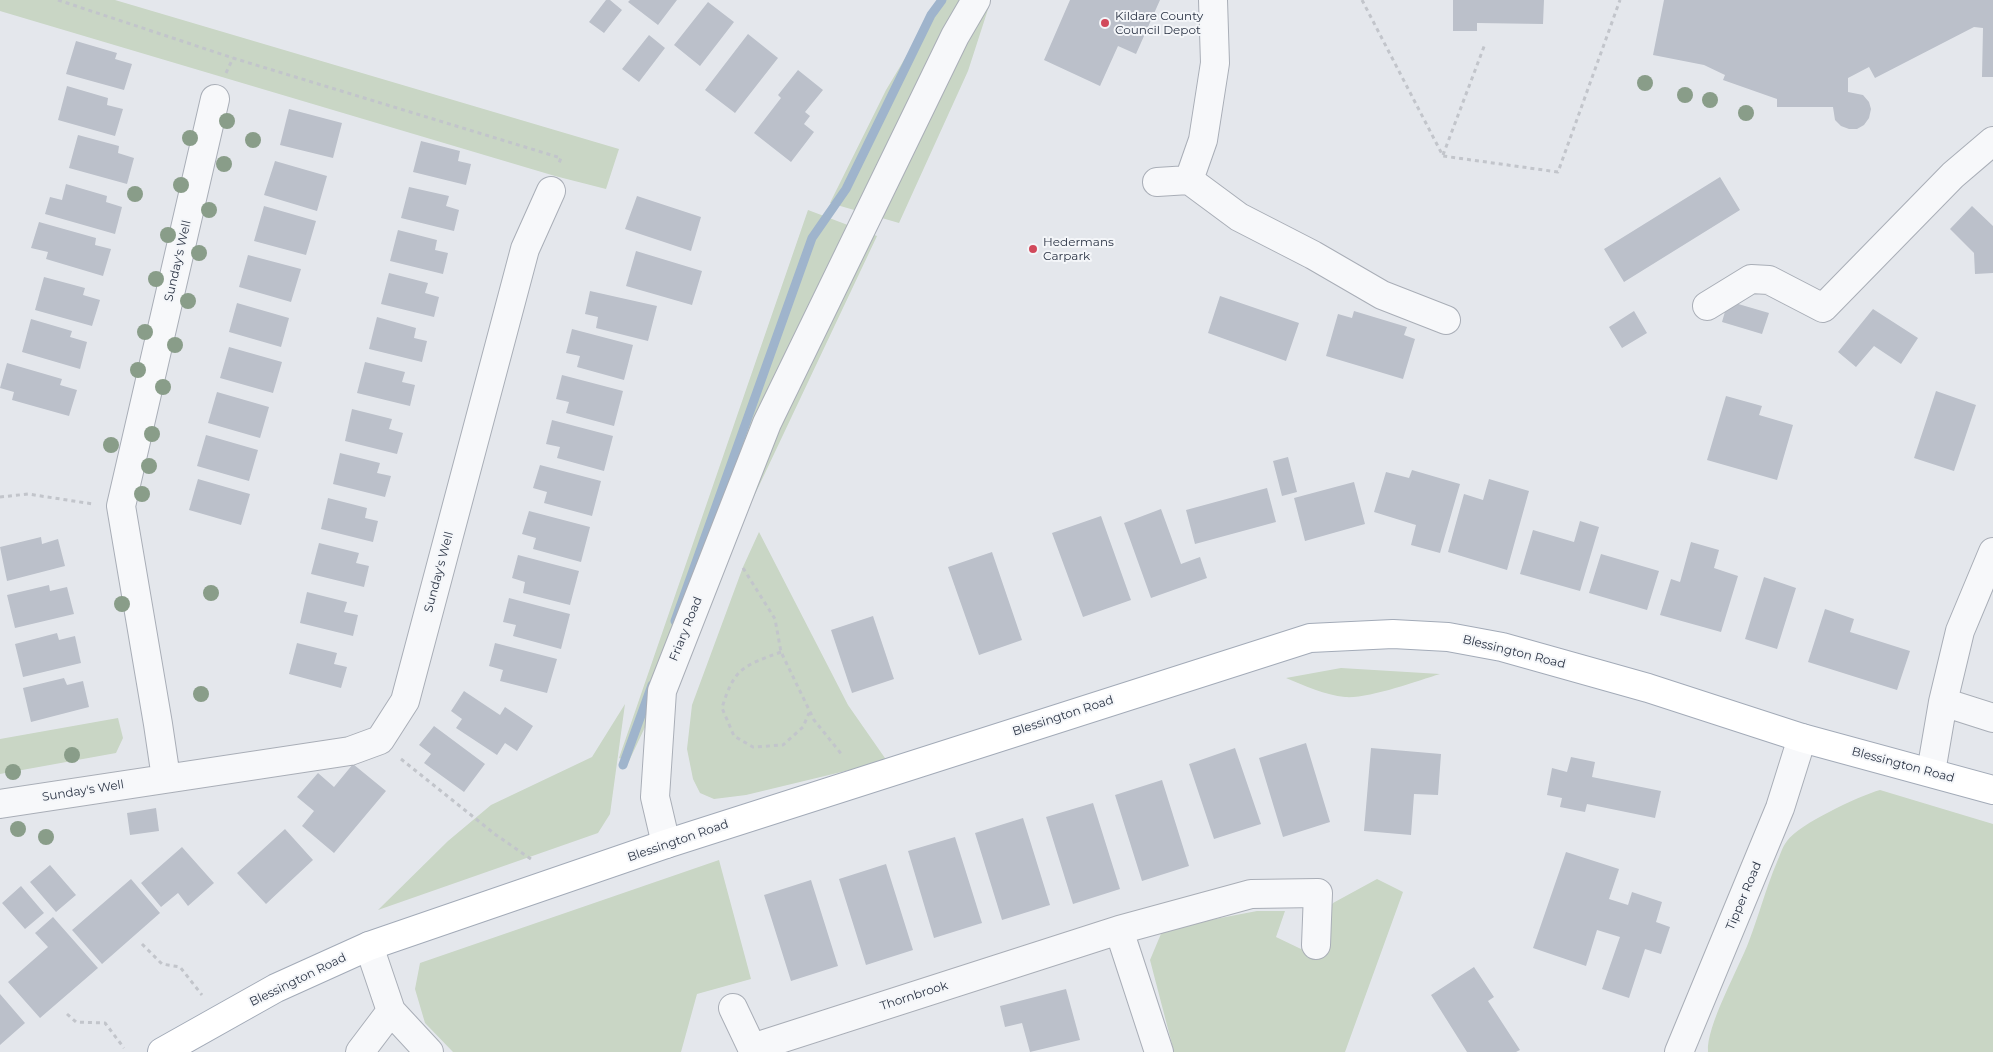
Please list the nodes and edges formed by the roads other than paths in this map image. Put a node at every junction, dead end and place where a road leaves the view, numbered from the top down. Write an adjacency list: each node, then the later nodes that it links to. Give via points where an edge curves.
1 (976, 0): 18 (street, Friary Road, via 955,36 767,423 662,691 655,797)
2 (1213, 0): 5 (street, via 1215,63 1203,140)
3 (215, 99): 15 (street, Sunday's Well, via 121,506)
4 (1993, 141): 8 (street, via 1953,176 1823,308 1769,280 1751,279)
5 (1188, 180): 6 (street); 9 (street, via 1239,218 1313,255 1382,295)
6 (1157, 182)
7 (551, 191): 15 (street, Sunday's Well, via 525,249 405,701 380,740 350,751)
8 (1707, 306)
9 (1446, 320)
10 (1993, 552): 11 (street, via 1960,631)
11 (1943, 702): 12 (street); 14 (street)
12 (1993, 718)
13 (1802, 738): 14 (main road, Blessington Road); 18 (main road, Blessington Road, via 1648,688 1502,647 1448,637 1393,634 1310,638); 28 (street, Tipper Road, via 1780,808)
14 (1931, 772): 16 (main road, Blessington Road)
15 (166, 778): 17 (street, Sunday's Well)
16 (1993, 790)
17 (0, 804)
18 (666, 844): 21 (main road, Blessington Road)
19 (1119, 930): 20 (street, Thornbrook, via 1251,894 1318,893); 22 (street, Thornbrook, via 752,1048); 27 (street)
20 (1316, 945)
21 (369, 946): 23 (street); 24 (main road, Blessington Road, via 276,988)
22 (733, 1008)
23 (391, 1011): 25 (street); 26 (street)
24 (162, 1052)
25 (360, 1052)
26 (429, 1052)
27 (1159, 1052)
28 (1679, 1052)

